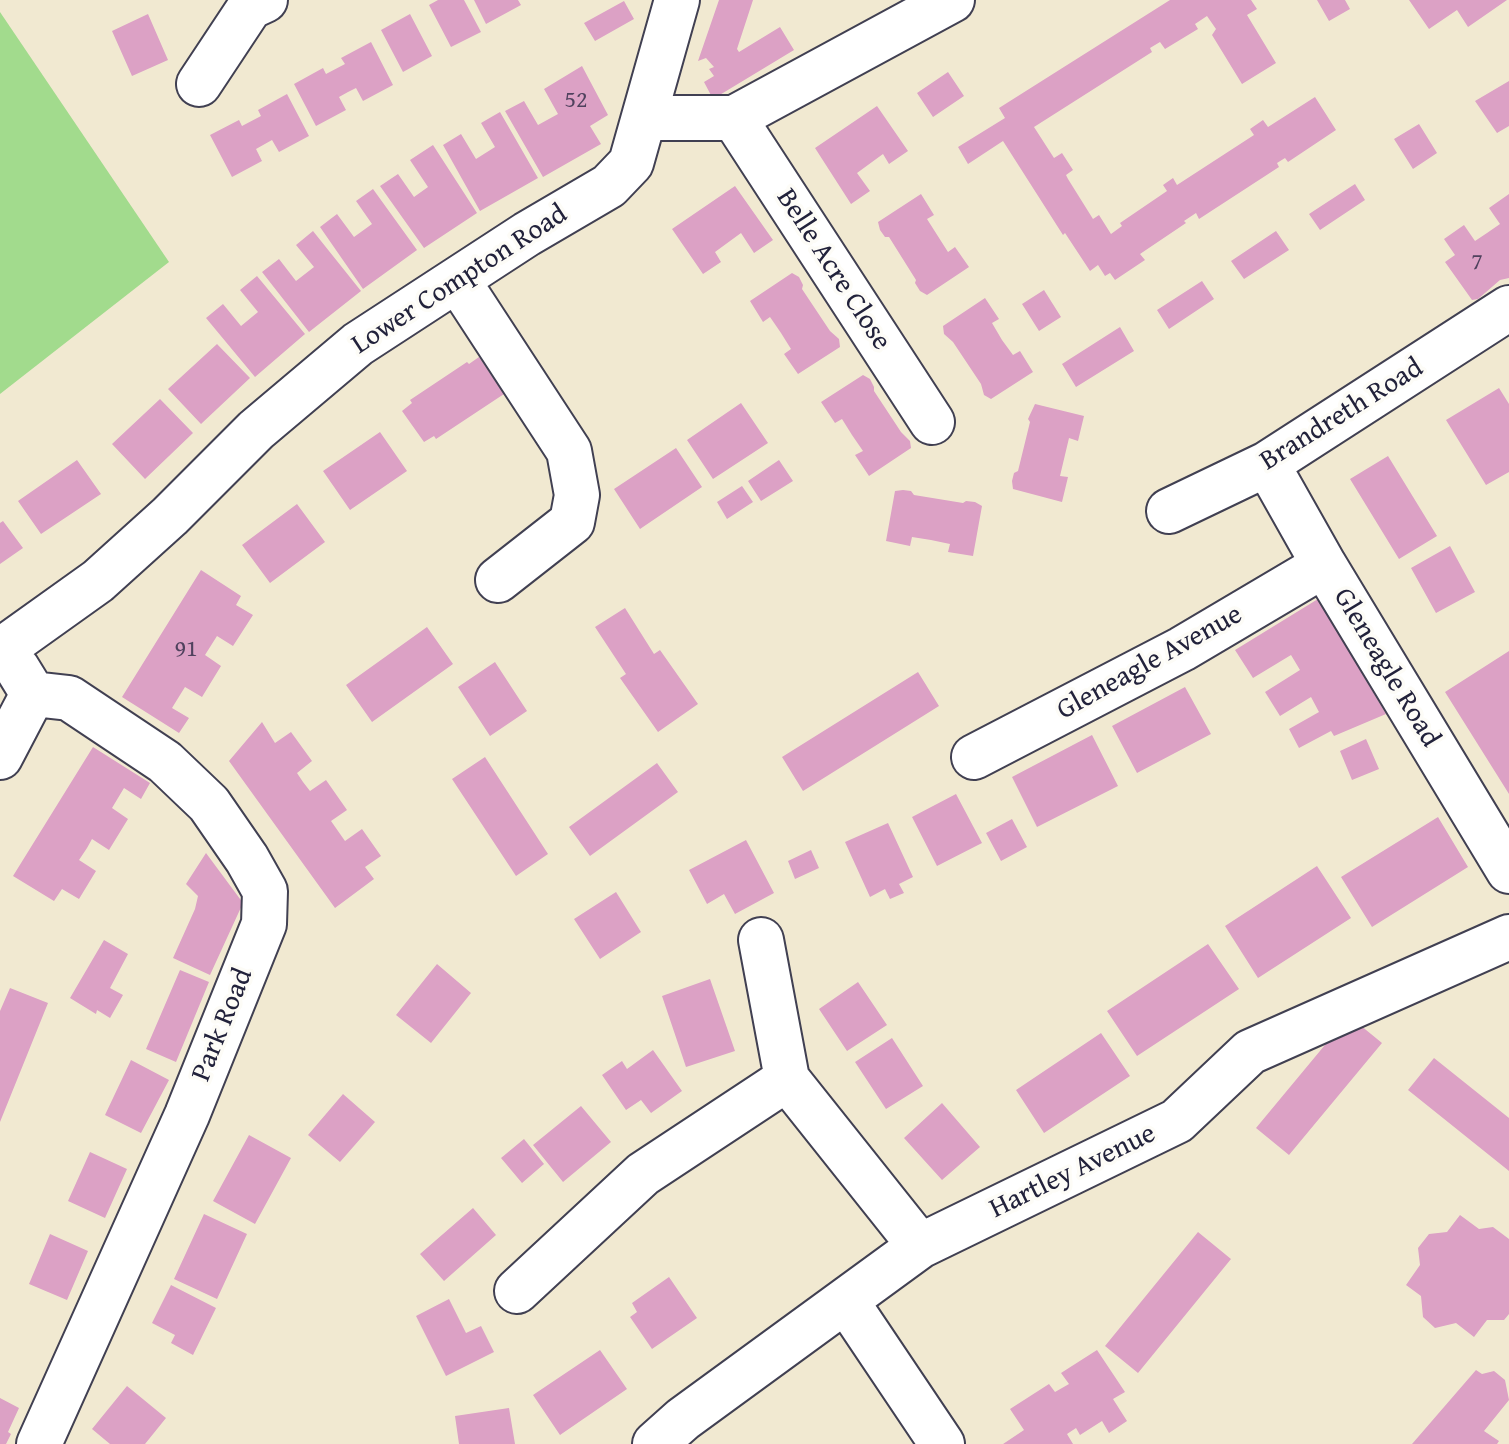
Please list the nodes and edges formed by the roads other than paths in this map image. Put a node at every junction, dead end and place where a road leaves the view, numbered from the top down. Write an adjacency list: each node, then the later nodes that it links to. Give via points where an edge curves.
1 (265, 0): 4 (street, via 250,7)
2 (677, 0): 5 (street, Lower Compton Road)
3 (952, 0): 6 (street)
4 (199, 84)
5 (645, 118): 6 (street); 7 (street, Lower Compton Road, via 631,163 609,186)
6 (734, 118): 9 (street, Belle Acre Close)
7 (458, 281): 13 (street, via 569,451 577,495 572,522); 14 (street, Lower Compton Road, via 358,344 256,430 98,581)
8 (1509, 308): 10 (street, Brandreth Road)
9 (932, 422)
10 (1267, 464): 11 (street, Brandreth Road); 12 (street, Gleneagle Road)
11 (1169, 511)
12 (1324, 565): 17 (street, Gleneagle Avenue, via 1182,649); 18 (street, Gleneagle Road)
13 (498, 580)
14 (2, 649): 15 (street)
15 (33, 694): 16 (street); 25 (street, Park Road, via 69,698 165,762 209,804 265,891 264,924 187,1115)
16 (0, 757)
17 (974, 757)
18 (1509, 871)
19 (1509, 937): 22 (street, Hartley Avenue, via 1250,1052 1177,1121)
20 (761, 940): 21 (street)
21 (787, 1079): 22 (street); 23 (street, via 643,1174 562,1274)
22 (920, 1246): 24 (street, Hartley Avenue)
23 (517, 1291)
24 (846, 1301): 26 (street, Hartley Avenue); 27 (street)
25 (39, 1444)
26 (655, 1444)
27 (942, 1444)

